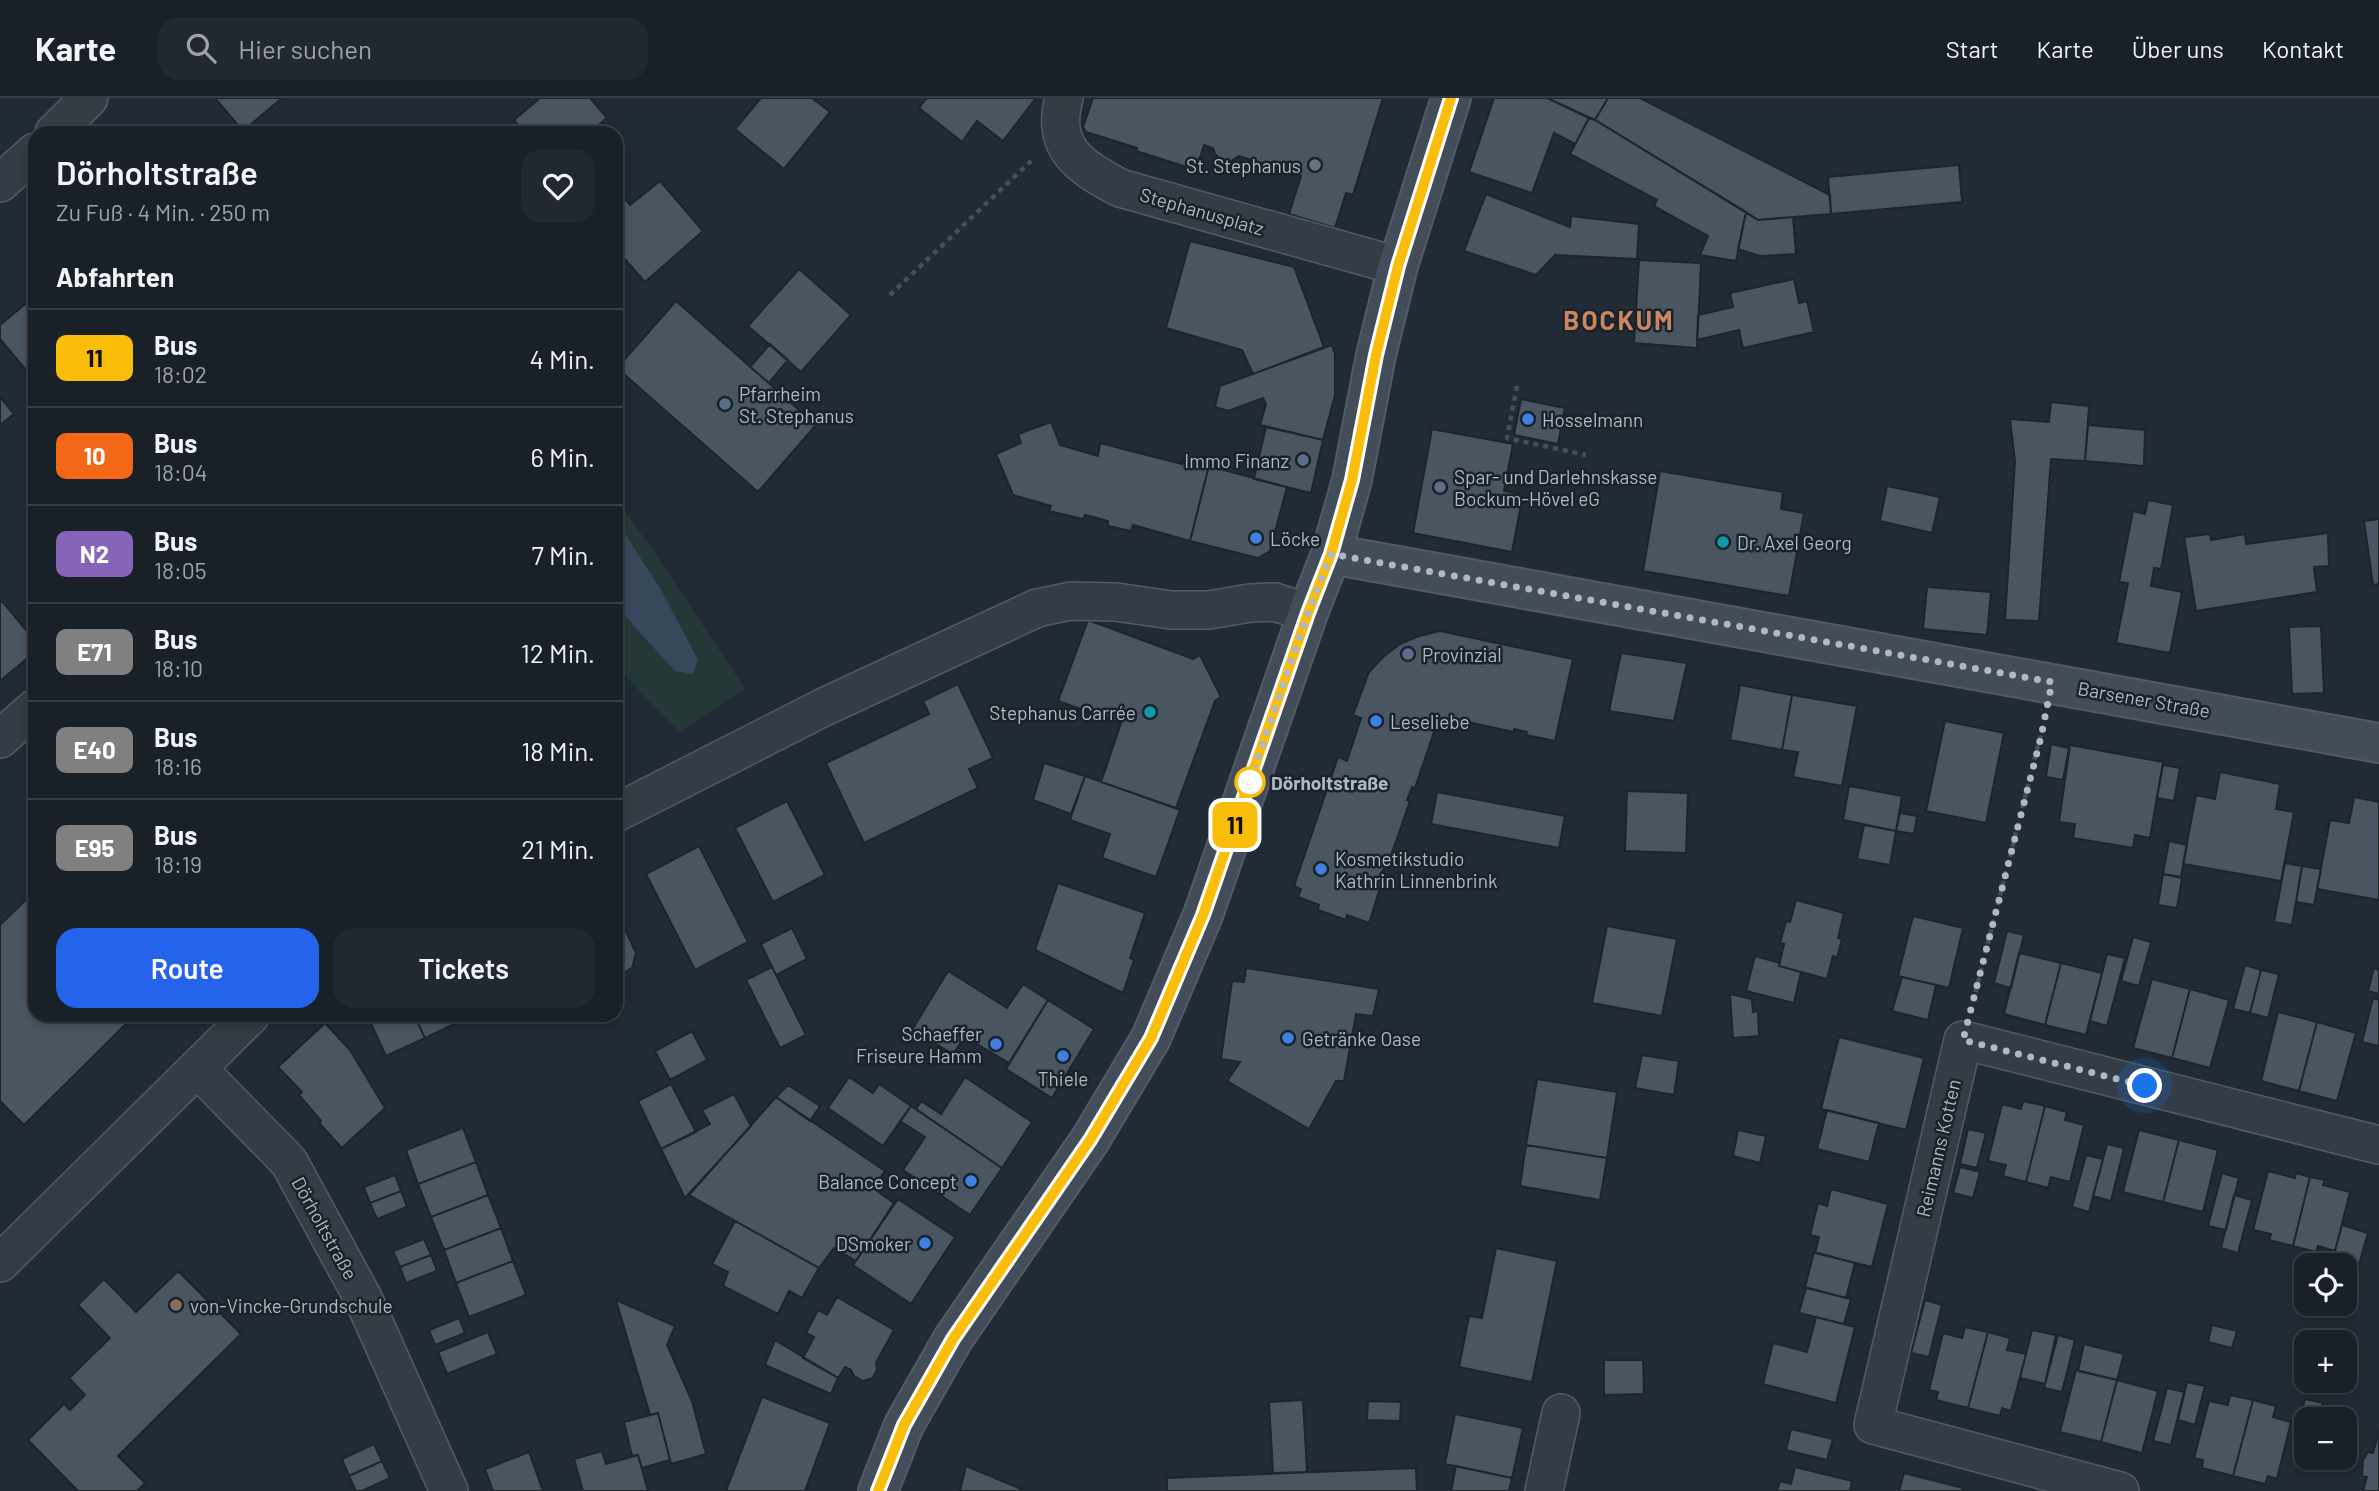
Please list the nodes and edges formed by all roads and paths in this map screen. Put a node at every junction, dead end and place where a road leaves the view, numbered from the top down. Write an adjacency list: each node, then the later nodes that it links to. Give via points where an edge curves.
1 (89, 98): 4 (street)
2 (1064, 98): 5 (street)
3 (1451, 98): 8 (main road)
4 (61, 126)
5 (1063, 143): 8 (street, Stephanusplatz, via 1087,169 1120,188); 9 (path, via 1032,160)
6 (28, 158): 7 (street)
7 (0, 183)
8 (1398, 266): 12 (main road, via 1352,480)
9 (890, 295)
10 (1517, 386): 11 (path, via 1507,438)
11 (1586, 455)
12 (1331, 554): 13 (main road); 14 (main road, Barsener Straße)
13 (1308, 613): 18 (street, via 1275,602 1209,610 1071,601 1037,608 824,707); 26 (main road, via 1203,915 1151,1038 1090,1140 953,1339 904,1425)
14 (2052, 682): 17 (main road, Barsener Straße); 20 (path)
15 (28, 714): 16 (street)
16 (0, 739)
17 (2379, 743)
18 (623, 809)
19 (244, 1022): 21 (street)
20 (1963, 1040): 22 (street); 28 (street, Reimanns Kotten, via 1873,1425)
21 (197, 1068): 23 (street); 25 (street, Dörholtstraße, via 289,1162 363,1298)
22 (2379, 1145)
23 (0, 1263)
24 (1561, 1413): 27 (street)
25 (449, 1491)
26 (878, 1491)
27 (1545, 1491)
28 (2120, 1491)

